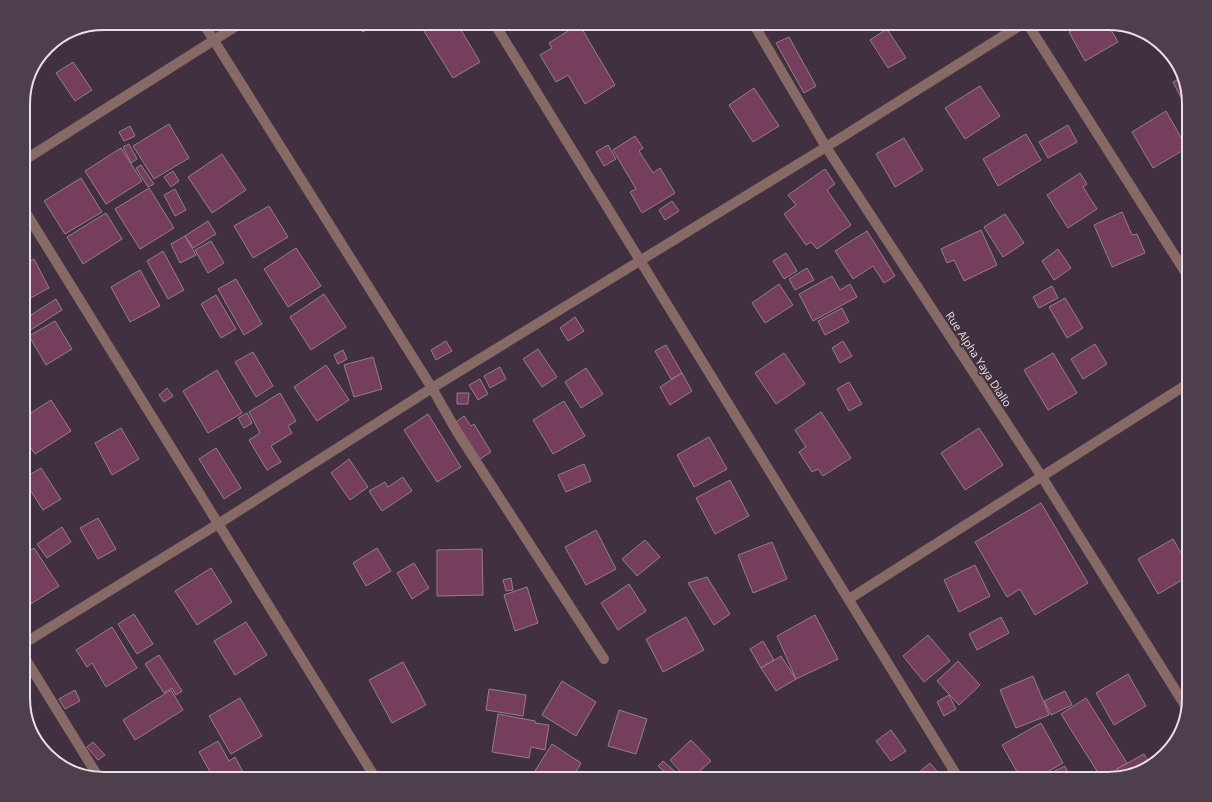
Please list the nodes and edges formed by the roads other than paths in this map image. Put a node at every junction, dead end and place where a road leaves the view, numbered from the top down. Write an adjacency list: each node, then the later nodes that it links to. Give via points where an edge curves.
1 (208, 30): 7 (street)
2 (230, 30): 7 (street)
3 (498, 30): 11 (street)
4 (757, 30): 8 (street, Rue Alpha Yaya Diallo)
5 (1013, 30): 8 (street)
6 (1031, 30): 12 (street)
7 (214, 40): 9 (street); 14 (street)
8 (826, 147): 11 (street); 15 (street, Rue Alpha Yaya Diallo)
9 (30, 157)
10 (30, 219): 16 (street)
11 (641, 261): 14 (street); 17 (street)
12 (1182, 267)
13 (1182, 387): 15 (street)
14 (432, 388): 16 (street); 19 (street, via 457,432)
15 (1042, 476): 17 (street); 21 (street, Rue Alpha Yaya Diallo)
16 (218, 524): 18 (street); 23 (street)
17 (849, 599): 24 (street)
18 (30, 640)
19 (604, 659)
20 (30, 666): 22 (street)
21 (1182, 701)
22 (95, 771)
23 (372, 772)
24 (955, 772)

